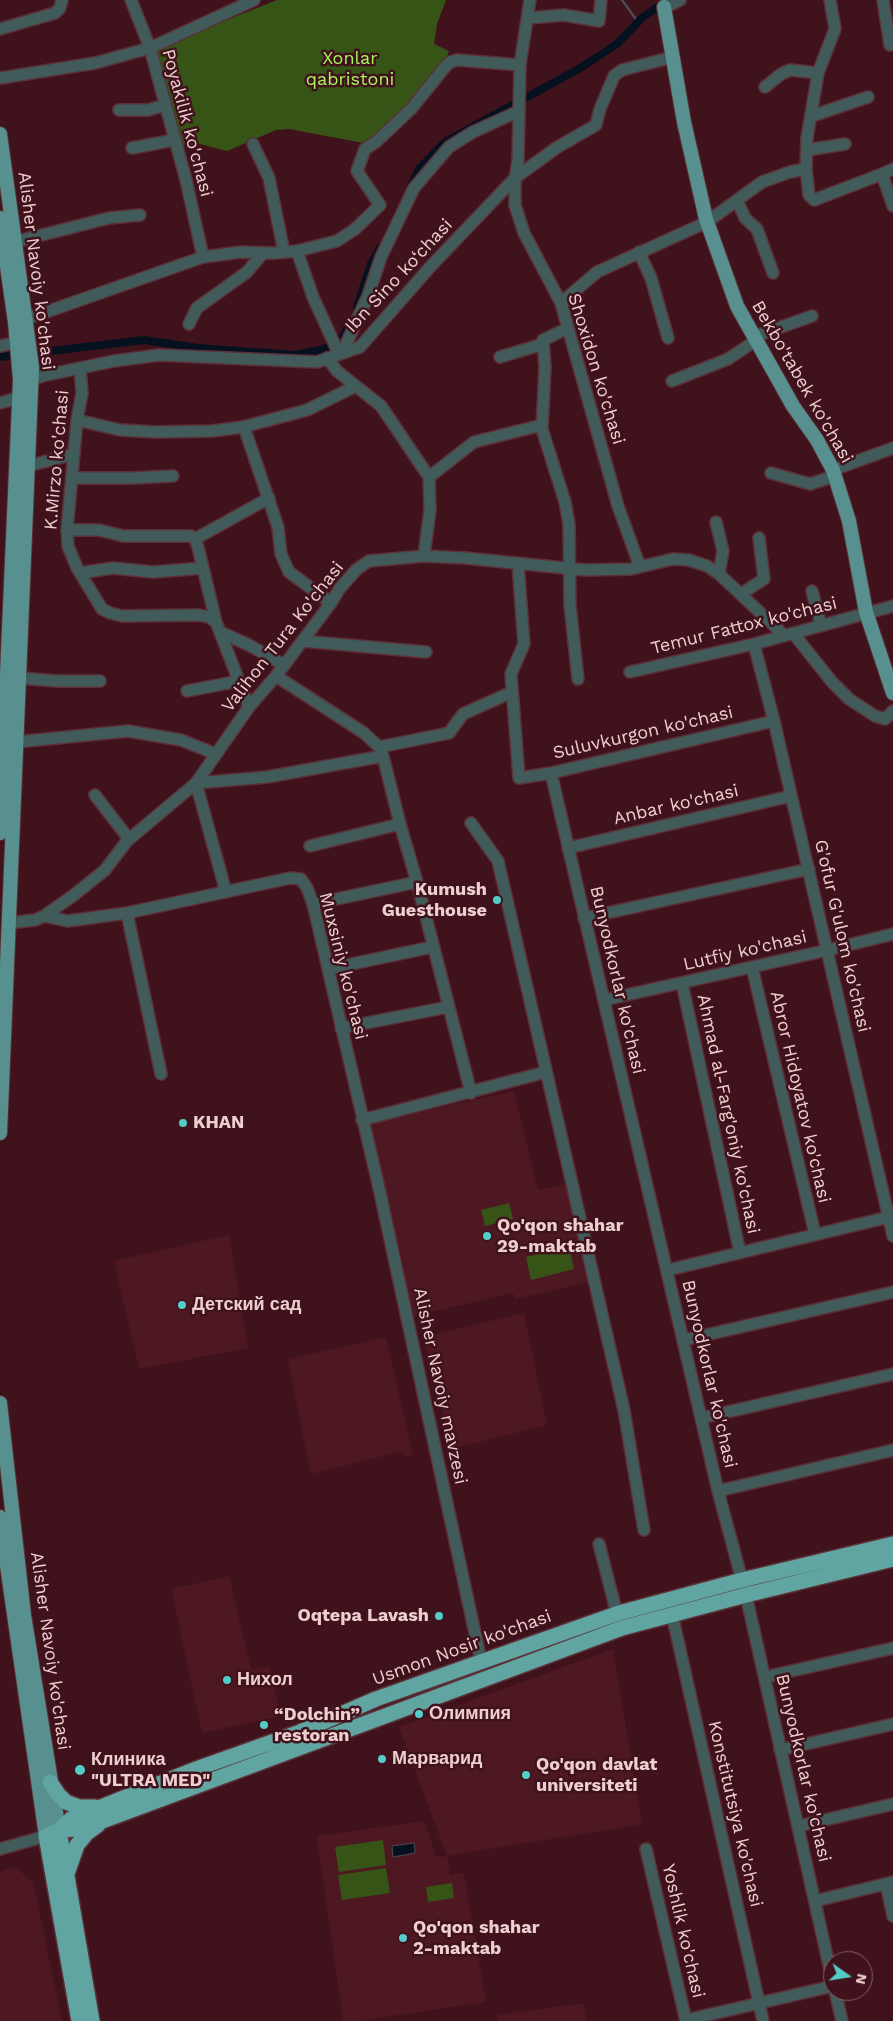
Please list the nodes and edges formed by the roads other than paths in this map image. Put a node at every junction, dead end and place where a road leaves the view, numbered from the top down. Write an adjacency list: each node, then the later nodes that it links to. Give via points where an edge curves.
1 (62, 0): 11 (street, via 55,13)
2 (131, 0): 13 (street, Poyakilik ko'chasi)
3 (254, 0): 13 (street)
4 (530, 0): 10 (street, Shoxidon ko'chasi)
5 (600, 0): 10 (street, via 599,21 564,15)
6 (680, 0): 9 (street)
7 (830, 0): 16 (street, via 836,29)
8 (883, 0): 12 (street)
9 (664, 5): 14 (main road, Bekbo'tabek ko'chasi)
10 (528, 18): 15 (street, Shoxidon ko'chasi)
11 (0, 29)
12 (890, 45)
13 (150, 48): 17 (street, via 95,63); 20 (street, Poyakilik ko'chasi)
14 (673, 56): 33 (street, Ibn Sino ko‘chasi, via 622,70 614,76 596,125); 38 (main road, Bekbo'tabek ko'chasi)
15 (520, 65): 22 (street, Shoxidon ko'chasi); 40 (street, via 450,62 411,109 365,149 357,171 380,204 355,229 337,241)
16 (818, 73): 18 (street, via 790,70); 23 (street)
17 (0, 78)
18 (765, 87)
19 (868, 97): 23 (street)
20 (165, 105): 21 (street, via 148,110); 25 (street, Poyakilik ko'chasi)
21 (119, 110)
22 (519, 111): 33 (street, Shoxidon ko'chasi, via 518,160); 56 (street, via 449,147 414,188 380,257 368,296)
23 (812, 116): 29 (street)
24 (0, 134): 39 (main road, Alisher Navoiy ko'chasi)
25 (174, 140): 28 (street); 44 (street, Poyakilik ko'chasi)
26 (253, 144): 41 (street, via 269,178)
27 (846, 144): 29 (street)
28 (132, 148)
29 (807, 150): 31 (street)
30 (893, 168): 32 (street)
31 (806, 169): 32 (street, via 809,196 814,200); 34 (street, via 762,182)
32 (882, 174): 35 (street)
33 (514, 178): 46 (street, Shoxidon ko'chasi, via 515,205 524,232); 56 (street, Ibn Sino ko‘chasi, via 360,347)
34 (737, 200): 38 (street); 45 (street, via 745,218 757,229)
35 (893, 206)
36 (140, 215): 39 (street)
37 (0, 218): 39 (main road, Alisher Navoiy ko'chasi)
38 (707, 222): 42 (street); 52 (main road, Bekbo'tabek ko'chasi, via 737,306)
39 (5, 238): 48 (main road, Alisher Navoiy ko'chasi); 54 (main road, Alisher Navoiy ko'chasi)
40 (297, 251): 41 (street); 56 (street, via 312,297)
41 (284, 252): 43 (street)
42 (639, 252): 46 (street, via 597,272); 51 (street, via 651,278)
43 (263, 253): 44 (street); 49 (street, via 247,272 197,308)
44 (203, 256): 48 (street)
45 (773, 273)
46 (561, 303): 50 (street, Shoxidon ko'chasi)
47 (812, 316): 52 (street)
48 (26, 319): 54 (main road, Alisher Navoiy ko'chasi)
49 (188, 324)
50 (568, 328): 53 (street, via 543,340); 82 (street, Shoxidon ko'chasi, via 618,506)
51 (668, 338)
52 (754, 339): 60 (street, via 728,359); 71 (main road, Bekbo'tabek ko'chasi)
53 (543, 344): 57 (street); 65 (street)
54 (22, 345): 55 (street); 59 (main road, Alisher Navoiy ko'chasi)
55 (0, 346)
56 (337, 354): 58 (street, Ibn Sino ko‘chasi, via 317,362 159,354); 61 (street, via 337,371)
57 (500, 357)
58 (80, 368): 59 (street, Ibn Sino ko‘chasi); 64 (street, K.Mirzo ko'chasi, via 82,393)
59 (26, 374): 62 (main road, Alisher Navoiy ko'chasi)
60 (672, 381)
61 (356, 386): 66 (street, via 307,410); 73 (street, via 381,406)
62 (26, 397): 63 (street); 69 (main road, Alisher Navoiy ko'chasi); 95 (main road, Alisher Navoiy ko'chasi)
63 (0, 403)
64 (77, 420): 66 (street, via 120,430 156,432 212,431); 68 (street, K.Mirzo ko'chasi)
65 (542, 425): 73 (street, via 474,442); 84 (street, via 565,502)
66 (244, 426): 75 (street)
67 (893, 448): 71 (street)
68 (74, 454): 69 (street); 74 (street, K.Mirzo ko'chasi)
69 (28, 466): 102 (main road, Alisher Navoiy ko'chasi)
70 (771, 473): 71 (street, via 810,484)
71 (834, 473): 91 (main road, Bekbo'tabek ko'chasi, via 850,521)
72 (173, 476): 74 (street)
73 (429, 476): 80 (street, via 430,510)
74 (72, 478): 77 (street, K.Mirzo ko'chasi)
75 (269, 498): 79 (street); 89 (street, via 278,527 281,554 289,572)
76 (716, 522): 86 (street, via 723,551)
77 (66, 530): 79 (street, via 99,530 123,536 184,535); 85 (street, K.Mirzo ko'chasi, via 68,546)
78 (759, 538): 88 (street, via 764,578)
79 (195, 539): 83 (street)
80 (424, 556): 81 (street, Valihon Tura Ko'chasi); 89 (street, Valihon Tura Ko'chasi, via 369,562 357,568)
81 (518, 564): 84 (street, Valihon Tura Ko'chasi); 107 (street, via 524,644 511,674)
82 (640, 567): 84 (street, Valihon Tura Ko'chasi); 86 (street, Valihon Tura Ko'chasi, via 673,559 690,560)
83 (203, 568): 85 (street, via 153,572 113,568); 93 (street)
84 (570, 568): 103 (street, via 570,605)
85 (80, 573): 93 (street, K.Mirzo ko'chasi, via 102,609 110,613 122,616 199,615 208,617)
86 (719, 574): 88 (street, Valihon Tura Ko'chasi)
87 (812, 591): 92 (street)
88 (741, 594): 94 (street, Valihon Tura Ko'chasi)
89 (331, 603): 96 (street, Valihon Tura Ko'chasi)
90 (893, 606): 91 (street, Temur Fattox ko'chasi)
91 (866, 612): 92 (street, Temur Fattox ko'chasi); 108 (main road, Bekbo'tabek ko'chasi)
92 (821, 625): 94 (street, Temur Fattox ko'chasi)
93 (218, 627): 99 (street, K.Mirzo ko'chasi); 105 (street)
94 (789, 634): 97 (street, Temur Fattox ko'chasi); 110 (street, Valihon Tura Ko'chasi, via 849,699 885,719)
95 (5, 636): 112 (main road, Alisher Navoiy ko'chasi)
96 (302, 641): 98 (street); 99 (street, Valihon Tura Ko'chasi)
97 (754, 644): 100 (street, Temur Fattox ko'chasi); 111 (street, G'ofur G'ulom ko'chasi)
98 (426, 652)
99 (284, 665): 101 (street, Valihon Tura Ko'chasi)
100 (630, 672)
101 (276, 676): 109 (street, Valihon Tura Ko'chasi); 113 (street, via 364,733)
102 (18, 678): 104 (street); 112 (main road, Alisher Navoiy ko'chasi)
103 (578, 679)
104 (100, 681)
105 (239, 681): 106 (street); 109 (street)
106 (187, 691)
107 (512, 692): 113 (street, via 463,714 449,733); 115 (street, Suluvkurgon ko'chasi, via 520,778)
108 (893, 693)
109 (249, 707): 114 (street, Valihon Tura Ko'chasi)
110 (893, 711)
111 (774, 721): 115 (street, Suluvkurgon ko'chasi); 118 (street, G'ofur G'ulom ko'chasi)
112 (7, 743): 114 (street, via 128,731 181,740); 121 (main road, Alisher Navoiy ko'chasi); 132 (main road, Alisher Navoiy ko'chasi)
113 (381, 751): 116 (street, via 267,777); 120 (street)
114 (216, 754): 116 (street, Valihon Tura Ko'chasi)
115 (550, 773): 124 (street, Bunyodkorlar ko'chasi)
116 (196, 783): 122 (street, Valihon Tura Ko'chasi); 127 (street)
117 (95, 795): 122 (street)
118 (791, 796): 124 (street, Anbar ko'chasi); 125 (street, G'ofur G'ulom ko'chasi)
119 (471, 823): 142 (street, via 498,861)
120 (400, 824): 123 (street); 126 (street)
121 (0, 833)
122 (129, 839): 130 (street, Valihon Tura Ko'chasi, via 105,870)
123 (310, 846)
124 (568, 848): 131 (street, Bunyodkorlar ko'chasi)
125 (808, 869): 131 (street); 135 (street, G'ofur G'ulom ko'chasi)
126 (417, 882): 128 (street); 134 (street)
127 (226, 892): 128 (street, Muxsiniy ko'chasi, via 290,878 301,880); 129 (street, Muxsiniy ko'chasi)
128 (313, 904): 137 (street, Muxsiniy ko'chasi)
129 (127, 913): 130 (street, Muxsiniy ko'chasi, via 68,921); 143 (street)
130 (44, 916): 132 (street, Valihon Tura Ko'chasi)
131 (584, 918): 139 (street, Bunyodkorlar ko'chasi)
132 (8, 923): 144 (main road, Alisher Navoiy ko'chasi)
133 (893, 934): 135 (street, Lutfiy ko'chasi)
134 (432, 947): 137 (street); 140 (street)
135 (828, 950): 136 (street, Lutfiy ko'chasi); 148 (street, G'ofur G'ulom ko'chasi)
136 (752, 967): 138 (street, Lutfiy ko'chasi); 149 (street, Abror Hidoyatov ko'chasi)
137 (328, 969): 141 (street, Muxsiniy ko'chasi)
138 (682, 983): 139 (street, Lutfiy ko'chasi); 151 (street, Ahmad al-Farg'oniy ko'chasi)
139 (604, 1000): 152 (street, Bunyodkorlar ko'chasi)
140 (448, 1007): 141 (street); 145 (street)
141 (341, 1028): 146 (street, Muxsiniy ko'chasi)
142 (546, 1072): 145 (street); 161 (street, via 624,1410)
143 (161, 1074)
144 (1, 1091): 147 (main road, Alisher Navoiy ko'chasi)
145 (471, 1093): 146 (street)
146 (362, 1120): 170 (street, Alisher Navoiy mavzesi)
147 (0, 1133)
148 (891, 1216): 149 (street); 150 (street, G'ofur G'ulom ko'chasi)
149 (815, 1234): 151 (street)
150 (893, 1236)
151 (740, 1253): 152 (street)
152 (668, 1270): 154 (street, Bunyodkorlar ko'chasi)
153 (893, 1292): 154 (street)
154 (684, 1340): 157 (street, Bunyodkorlar ko'chasi)
155 (893, 1374): 157 (street)
156 (0, 1404): 174 (main road, Alisher Navoiy ko'chasi, via 24,1615)
157 (701, 1418): 159 (street, Bunyodkorlar ko'chasi)
158 (893, 1450): 159 (street)
159 (718, 1491): 165 (street, Bunyodkorlar ko'chasi)
160 (0, 1516): 178 (main road, Alisher Navoiy ko'chasi)
161 (644, 1530)
162 (599, 1544): 167 (street)
163 (893, 1544): 165 (highway, Usmon Nosir ko'chasi)
164 (893, 1559): 166 (highway, Usmon Nosir ko'chasi)
165 (742, 1580): 166 (street, Bunyodkorlar ko'chasi); 167 (highway, Usmon Nosir ko'chasi)
166 (746, 1595): 168 (highway, Usmon Nosir ko'chasi); 171 (street, Bunyodkorlar ko'chasi)
167 (617, 1614): 170 (highway, Usmon Nosir ko'chasi)
168 (672, 1614): 176 (highway, Usmon Nosir ko'chasi, via 622,1628); 188 (street, Konstitutsiya ko'chasi)
169 (893, 1648): 171 (street)
170 (481, 1661): 176 (highway, Usmon Nosir ko'chasi, via 196,1769)
171 (764, 1678): 173 (street, Bunyodkorlar ko'chasi)
172 (893, 1724): 173 (street)
173 (780, 1750): 177 (street, Bunyodkorlar ko'chasi)
174 (50, 1782): 176 (highway, via 66,1802); 178 (main road, Alisher Navoiy ko'chasi)
175 (893, 1804): 177 (street)
176 (104, 1814): 178 (highway, Usmon Nosir ko'chasi, via 71,1819); 181 (highway, via 77,1845)
177 (799, 1826): 183 (street, Bunyodkorlar ko'chasi)
178 (53, 1833): 179 (street, Usmon Nosir ko'chasi); 181 (highway, Alisher Navoiy ko'chasi); 190 (highway, Alisher Navoiy ko'chasi)
179 (0, 1849)
180 (646, 1850): 189 (street, Yoshlik ko'chasi)
181 (67, 1875): 191 (highway, Alisher Navoiy ko'chasi)
182 (889, 1883): 183 (street); 184 (street)
183 (815, 1901): 185 (street, Bunyodkorlar ko'chasi)
184 (893, 1916)
185 (826, 1951)
186 (823, 1987): 188 (street)
187 (837, 2001): 193 (street)
188 (759, 2002): 189 (street); 192 (street, Konstitutsiya ko'chasi)
189 (686, 2020)
190 (80, 2021)
191 (92, 2021)
192 (763, 2021)
193 (842, 2021)

